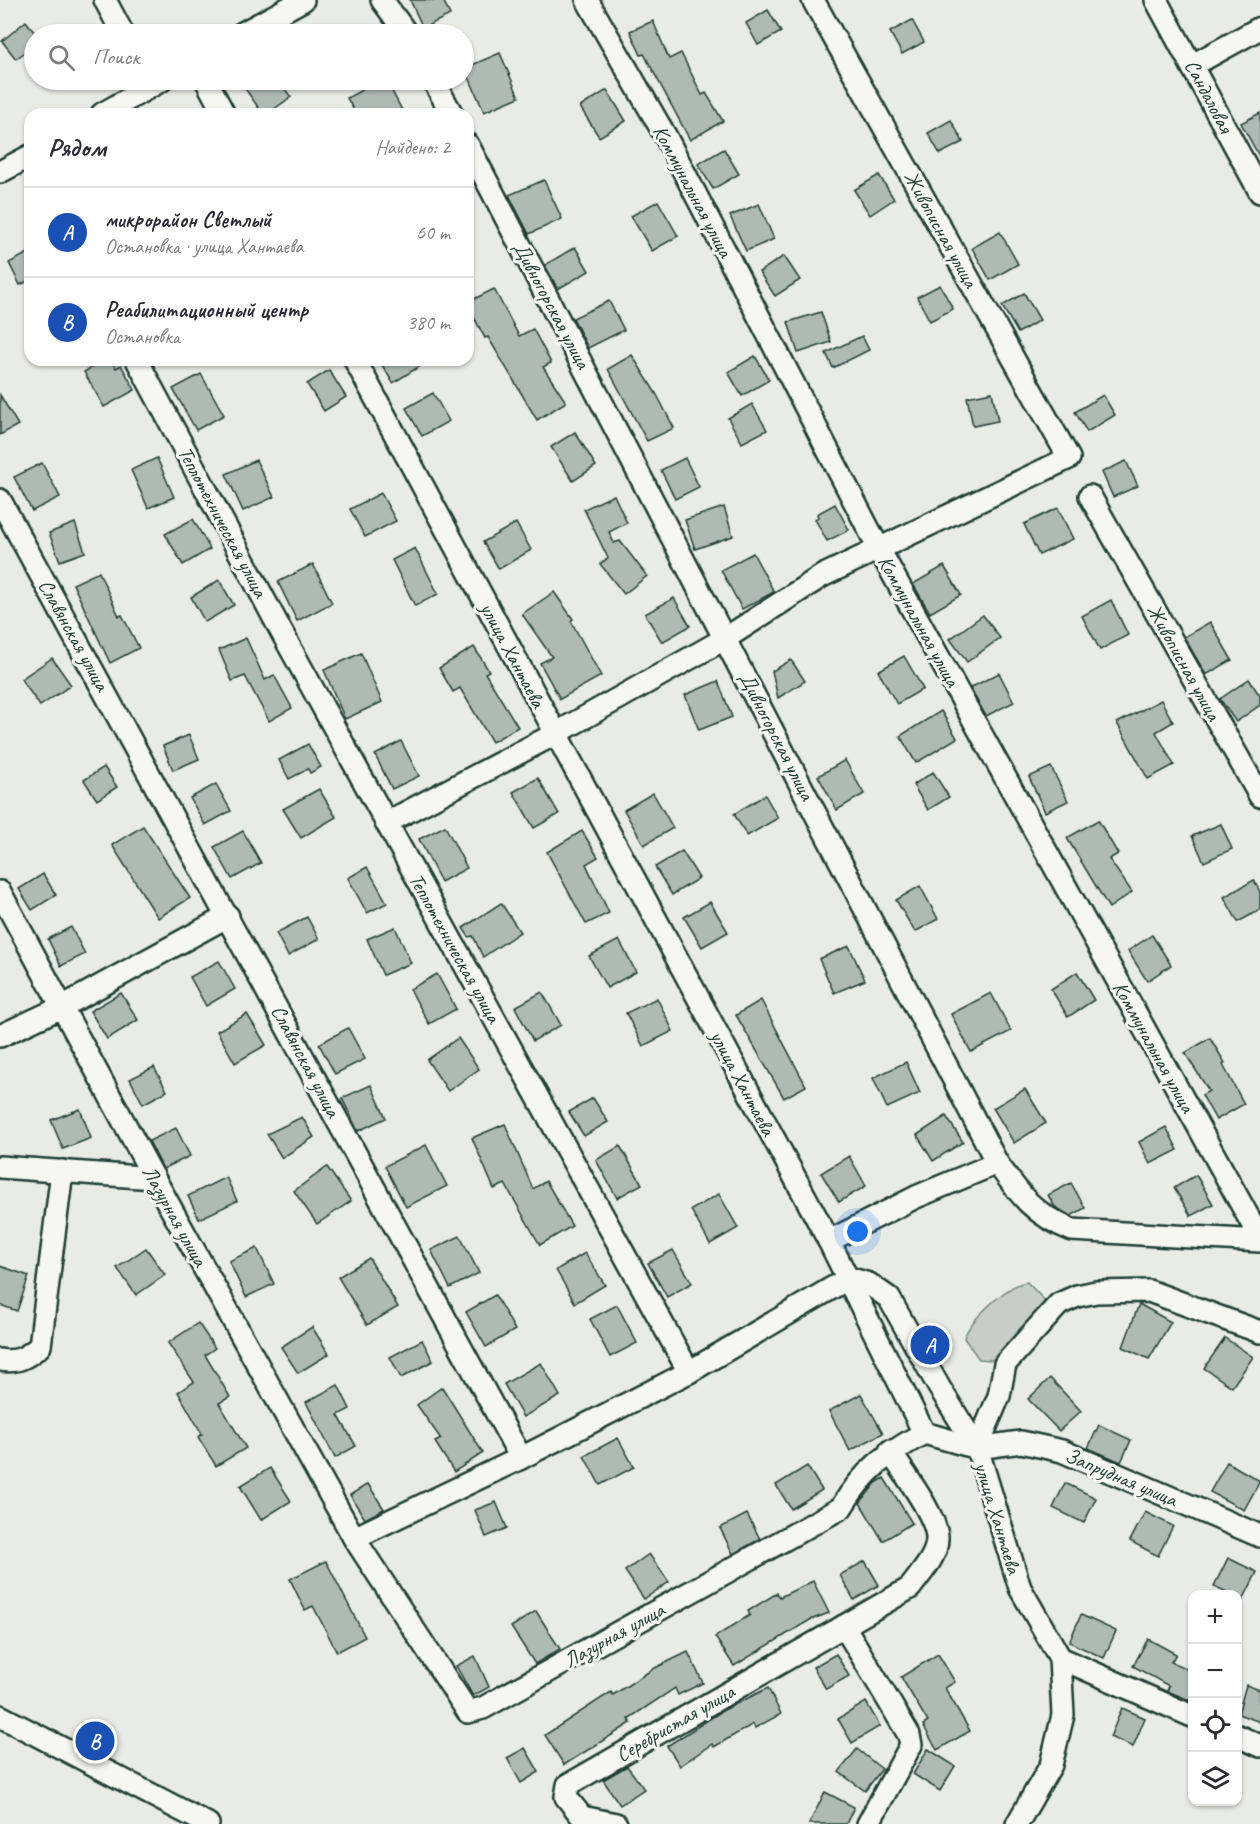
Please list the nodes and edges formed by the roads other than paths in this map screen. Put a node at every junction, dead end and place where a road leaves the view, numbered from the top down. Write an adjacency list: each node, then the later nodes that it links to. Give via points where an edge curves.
1 (105, 0): 7 (street)
2 (303, 0): 8 (street)
3 (382, 0): 9 (street)
4 (587, 0): 26 (street, Коммунальная улица, via 666,137)
5 (813, 0): 26 (street, Живописная улица, via 1069,458)
6 (1156, 0): 11 (street, Сандаловая)
7 (118, 24)
8 (259, 24)
9 (400, 24)
10 (1260, 28): 11 (street)
11 (1193, 65): 21 (street, Сандаловая)
12 (140, 90): 15 (street)
13 (211, 90): 16 (street)
14 (439, 90): 17 (street)
15 (112, 108)
16 (221, 108)
17 (449, 108)
18 (474, 156): 27 (street, Дивногорская улица)
19 (24, 160): 20 (street)
20 (0, 172)
21 (1260, 192)
22 (140, 366): 30 (street, Теплотехническая улица)
23 (358, 366): 28 (street, улица Хантаева)
24 (1090, 496): 29 (street, Живописная улица)
25 (0, 500): 32 (street, Славянская улица)
26 (880, 551): 27 (street, via 822,576); 39 (street, Коммунальная улица)
27 (726, 638): 28 (street); 35 (street, Дивногорская улица)
28 (555, 734): 30 (street); 40 (street, улица Хантаева)
29 (1260, 796)
30 (386, 823): 44 (street, Теплотехническая улица)
31 (0, 892): 33 (street, Лазурная улица)
32 (228, 916): 33 (street); 48 (street, Славянская улица)
33 (62, 1007): 34 (street); 38 (street, Лазурная улица)
34 (0, 1036)
35 (997, 1163): 39 (street, Коммунальная улица, via 1023,1200 1051,1222 1072,1230); 40 (street, via 916,1197)
36 (0, 1167): 37 (street)
37 (62, 1171): 38 (street); 43 (street, via 40,1346 12,1362)
38 (154, 1178): 50 (street, Лазурная улица)
39 (1260, 1240)
40 (829, 1241): 41 (street, улица Хантаева)
41 (849, 1278): 44 (street); 45 (street, улица Хантаева); 46 (street, via 869,1284 889,1298)
42 (1260, 1332): 46 (street, via 1149,1291 1077,1296 1059,1304 1005,1364 999,1396)
43 (0, 1360)
44 (689, 1372): 48 (street)
45 (924, 1433): 46 (street, улица Хантаева); 47 (street, Лазурная улица)
46 (977, 1448): 49 (street, Запрудная улица, via 1022,1442 1062,1451); 52 (street, улица Хантаева, via 1020,1588)
47 (890, 1451): 50 (street, Лазурная улица, via 859,1480 841,1508 483,1708 468,1712); 51 (street, Серебристая улица, via 933,1521 937,1539 929,1563 910,1588)
48 (521, 1458): 50 (street)
49 (1260, 1536)
50 (354, 1538)
51 (844, 1626): 58 (street, Серебристая улица, via 568,1785 566,1797 582,1817); 59 (street, via 911,1744)
52 (1060, 1658): 53 (street); 60 (street, via 1063,1715 1051,1766)
53 (1188, 1714)
54 (0, 1716): 57 (street)
55 (1242, 1738): 56 (street)
56 (1260, 1746)
57 (208, 1824)
58 (616, 1824)
59 (868, 1824)
60 (1017, 1824)

